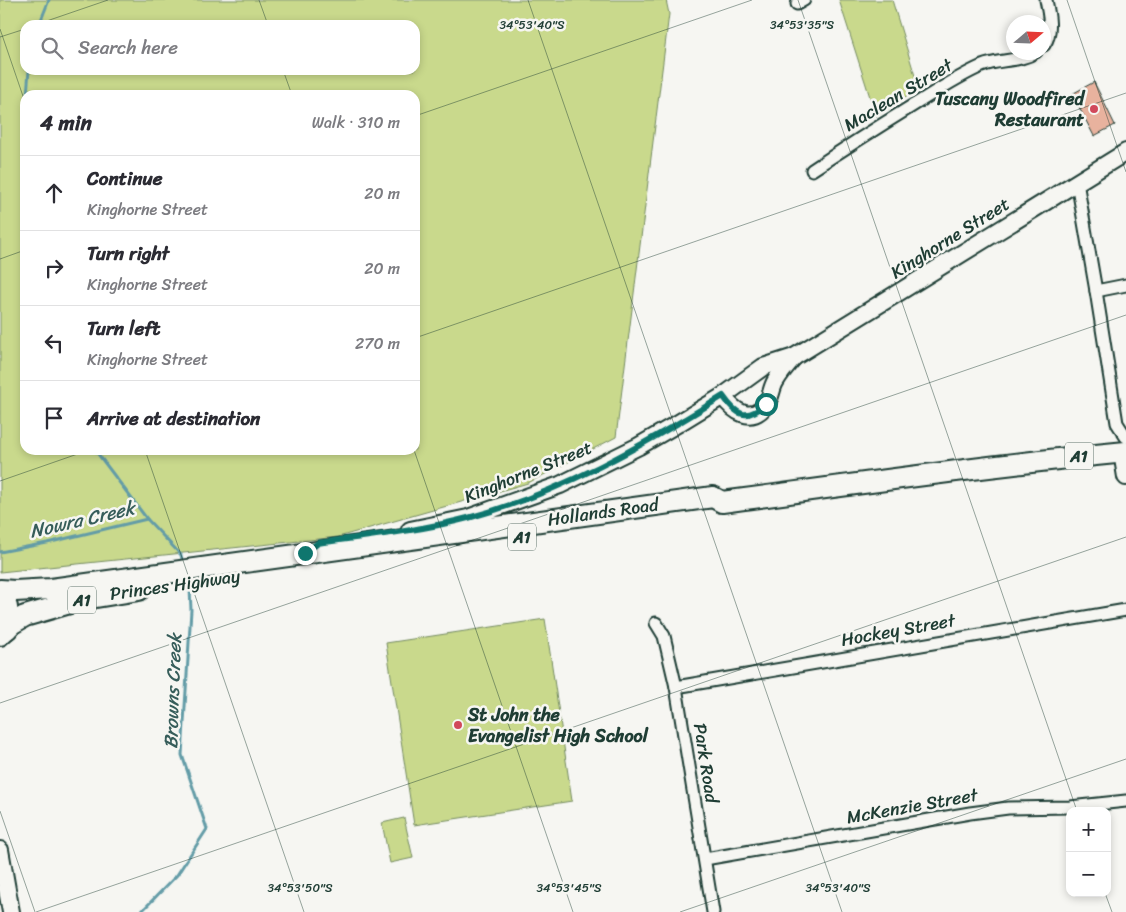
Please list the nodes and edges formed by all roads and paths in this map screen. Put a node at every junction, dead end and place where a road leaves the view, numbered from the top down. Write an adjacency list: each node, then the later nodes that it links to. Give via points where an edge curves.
1 (1046, 0): 2 (street)
2 (1047, 15)
3 (1006, 60): 5 (street, Maclean Street, via 982,66 956,79)
4 (1126, 152): 6 (main road, Kinghorne Street)
5 (812, 170)
6 (1077, 182): 8 (street); 9 (main road, Kinghorne Street)
7 (1126, 285): 8 (street)
8 (1096, 291): 11 (street, via 1117,423)
9 (794, 357): 10 (main road, Kinghorne Street, via 763,367); 10 (main road, Kinghorne Street, via 774,383 766,404 754,414 737,412)
10 (723, 396): 13 (main road, Kinghorne Street, via 639,446 560,485 468,518 418,529 318,543)
11 (1125, 447): 12 (main road); 13 (highway, Hollands Road / A1, via 722,502 713,497)
12 (1126, 477)
13 (312, 559): 14 (highway, Princes Highway / A1)
14 (162, 580): 15 (highway, Princes Highway / A1, via 32,591); 19 (highway, Princes Highway / A1, via 25,616)
15 (0, 590)
16 (0, 595): 19 (highway, A1, via 7,606)
17 (1126, 610): 20 (street, Hockey Street)
18 (656, 623): 20 (street, Park Road, via 664,636)
19 (3, 632)
20 (676, 687): 23 (street, Park Road)
21 (1126, 801): 23 (street, McKenzie Street, via 1070,808 1008,808 970,813)
22 (0, 850): 24 (main road)
23 (704, 859): 25 (street, Park Road)
24 (11, 912)
25 (713, 912)

